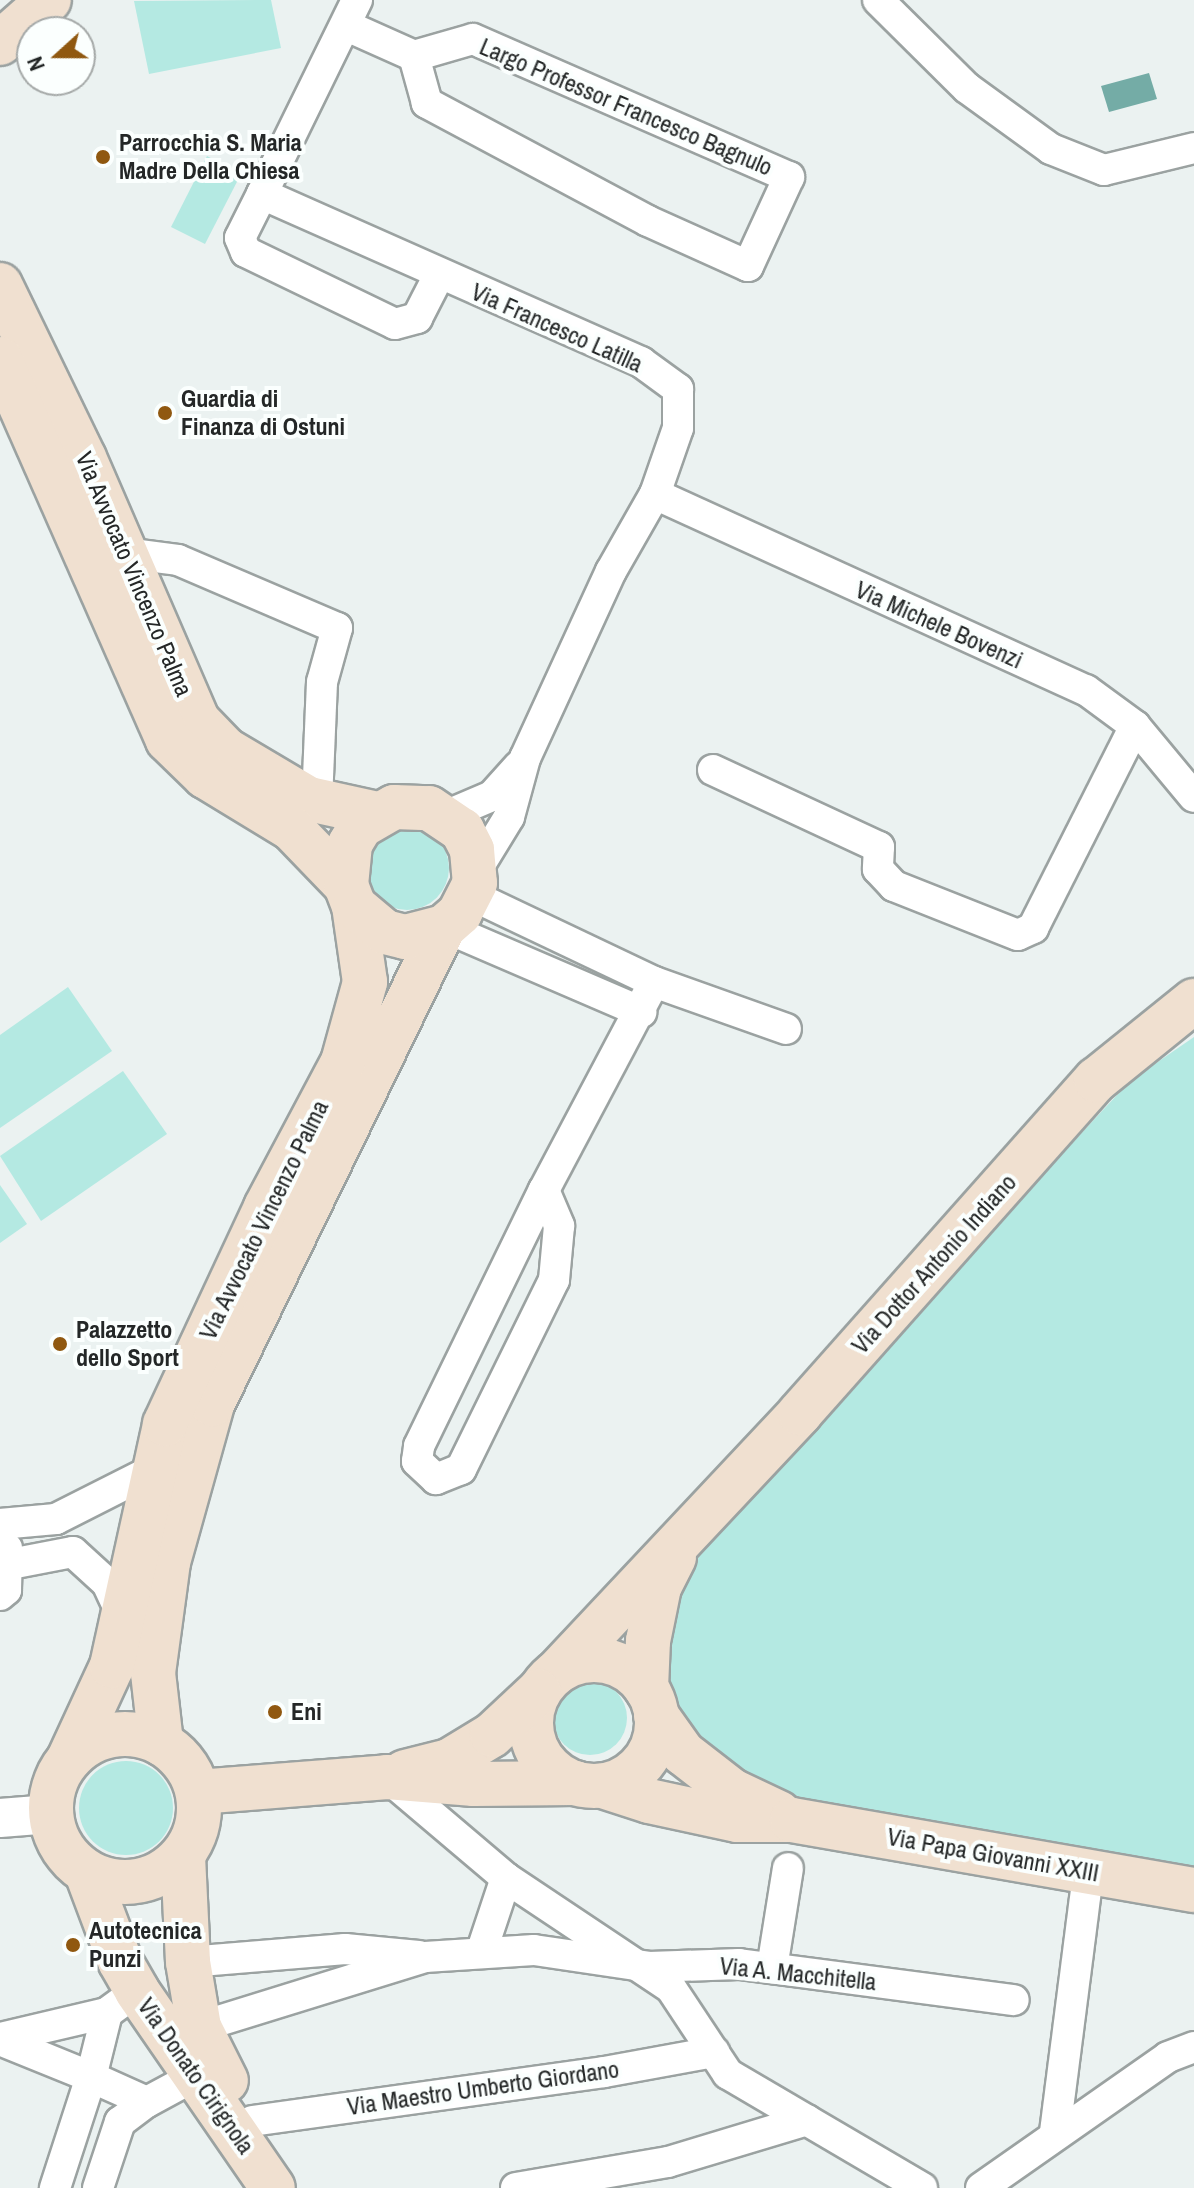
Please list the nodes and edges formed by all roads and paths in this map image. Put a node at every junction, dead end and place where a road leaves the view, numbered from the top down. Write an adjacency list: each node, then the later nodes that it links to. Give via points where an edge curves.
1 (46, 0): 3 (main road); 5 (main road)
2 (878, 0): 7 (street, via 967,88 1051,149 1104,170)
3 (0, 12)
4 (352, 13): 6 (street); 8 (street)
5 (0, 43)
6 (414, 56): 6 (street, Largo Professor Francesco Bagnulo, via 473,39 789,177 748,266 648,221 427,103)
7 (1194, 148)
8 (262, 194): 9 (street, Via Francesco Latilla); 9 (street, via 240,238 246,252 395,324 417,318)
9 (439, 275): 12 (street, Via Francesco Latilla, via 641,362 678,389 678,428)
10 (0, 285): 13 (main road, Via Avvocato Vincenzo Palma)
11 (0, 359): 21 (main road, Via Avvocato Vincenzo Palma, via 168,740 205,776 292,829)
12 (655, 494): 14 (street, Via Michele Bovenzi, via 1086,690); 15 (street, Via Francesco Latilla, via 611,571)
13 (124, 553): 18 (main road, Via Avvocato Vincenzo Palma, via 198,721 226,750); 18 (street, via 178,560 337,628 322,682)
14 (1135, 726): 16 (street, via 1033,928 1018,935 894,886 878,869 879,847); 17 (street, Via Michele Bovenzi)
15 (525, 758): 20 (street, Via Francesco Latilla, via 492,796); 22 (street, Via Francesco Latilla, via 509,817)
16 (713, 770)
17 (1194, 797)
18 (317, 800): 19 (main road, Via Avvocato Vincenzo Palma)
19 (377, 814): 20 (main road, Via Avvocato Vincenzo Palma, via 412,805); 21 (main road, Via Avvocato Vincenzo Palma, via 350,844)
20 (445, 816): 22 (main road, via 462,830)
21 (350, 895): 22 (main road, Via Avvocato Vincenzo Palma, via 377,926 405,937); 28 (main road, Via Avvocato Vincenzo Palma, via 365,982 343,1062 266,1207 178,1397)
22 (464, 898): 23 (street); 25 (street); 36 (main road, Via Avvocato Vincenzo Palma, via 212,1404 168,1562 153,1673)
23 (654, 982): 25 (street); 26 (street)
24 (1194, 1001): 30 (main road, Via Dottor Antonio Indiano, via 1096,1080)
25 (641, 1012): 27 (street)
26 (786, 1029)
27 (544, 1190): 27 (street, via 419,1446 417,1461 436,1479 461,1469 554,1280 559,1226)
28 (155, 1469): 29 (street, via 56,1519); 33 (main road, Via Avvocato Vincenzo Palma)
29 (4, 1523): 31 (street)
30 (685, 1539): 34 (main road, Via Dottor Antonio Indiano); 35 (main road, Via Dottor Antonio Indiano, via 659,1587 648,1641)
31 (3, 1566): 32 (street, via 6,1590); 33 (street, via 73,1552 107,1583)
32 (0, 1595)
33 (123, 1617): 37 (main road, Via Avvocato Vincenzo Palma, via 112,1666)
34 (548, 1681): 35 (main road, via 576,1662 605,1661 633,1673); 38 (main road, Via Papa Giovanni XXIII, via 492,1735 449,1761); 39 (main road, via 532,1709 535,1746 551,1769)
35 (651, 1702): 39 (main road, via 649,1753 637,1769); 43 (main road, Via Papa Giovanni XXIII, via 683,1753 732,1791)
36 (161, 1743): 37 (main road, via 112,1734); 40 (main road, via 178,1756)
37 (69, 1759): 41 (main road, via 55,1785)
38 (387, 1777): 39 (main road, Via Papa Giovanni XXIII); 40 (main road, Via Papa Giovanni XXIII); 48 (street)
39 (589, 1784): 43 (main road, Via Papa Giovanni XXIII, via 737,1820)
40 (198, 1792): 44 (main road, via 200,1815)
41 (51, 1814): 42 (street); 46 (main road, via 56,1837)
42 (0, 1818)
43 (792, 1820): 47 (main road, Via Papa Giovanni XXIII)
44 (183, 1856): 46 (main road, via 149,1880 117,1882); 52 (main road, Via Donato Cirignola)
45 (788, 1868): 54 (street)
46 (87, 1873): 56 (main road, Via Donato Cirignola, via 120,1961)
47 (1088, 1873): 49 (main road, Via Papa Giovanni XXIII); 66 (street)
48 (506, 1878): 50 (street); 53 (street)
49 (1194, 1890)
50 (481, 1953): 51 (street, Via A. Macchitella); 53 (street, Via A. Macchitella, via 534,1950)
51 (425, 1957): 52 (street, via 345,1949); 57 (street)
52 (188, 1962): 57 (main road, Via Donato Cirignola)
53 (635, 1965): 54 (street, Via A. Macchitella); 60 (street, via 671,1988)
54 (772, 1968): 55 (street, Via A. Macchitella)
55 (1014, 2000)
56 (122, 2002): 58 (street); 61 (main road, Via Donato Cirignola); 62 (street)
57 (199, 2027): 65 (main road, Via Donato Cirignola)
58 (0, 2039): 62 (street)
59 (1194, 2047): 66 (street, via 1168,2057)
60 (714, 2052): 64 (street, via 728,2074); 65 (street, Via Maestro Umberto Giordano)
61 (195, 2076): 63 (street); 69 (main road, Via Donato Cirignola)
62 (91, 2077): 63 (street); 67 (street)
63 (147, 2102): 68 (street, via 120,2122)
64 (807, 2120): 71 (street, via 668,2162); 72 (street)
65 (252, 2121): 70 (main road, Via Donato Cirignola)
66 (1055, 2132): 73 (street)
67 (55, 2188)
68 (98, 2188)
69 (273, 2188)
70 (300, 2188)
71 (516, 2188)
72 (922, 2188)
73 (981, 2188)

